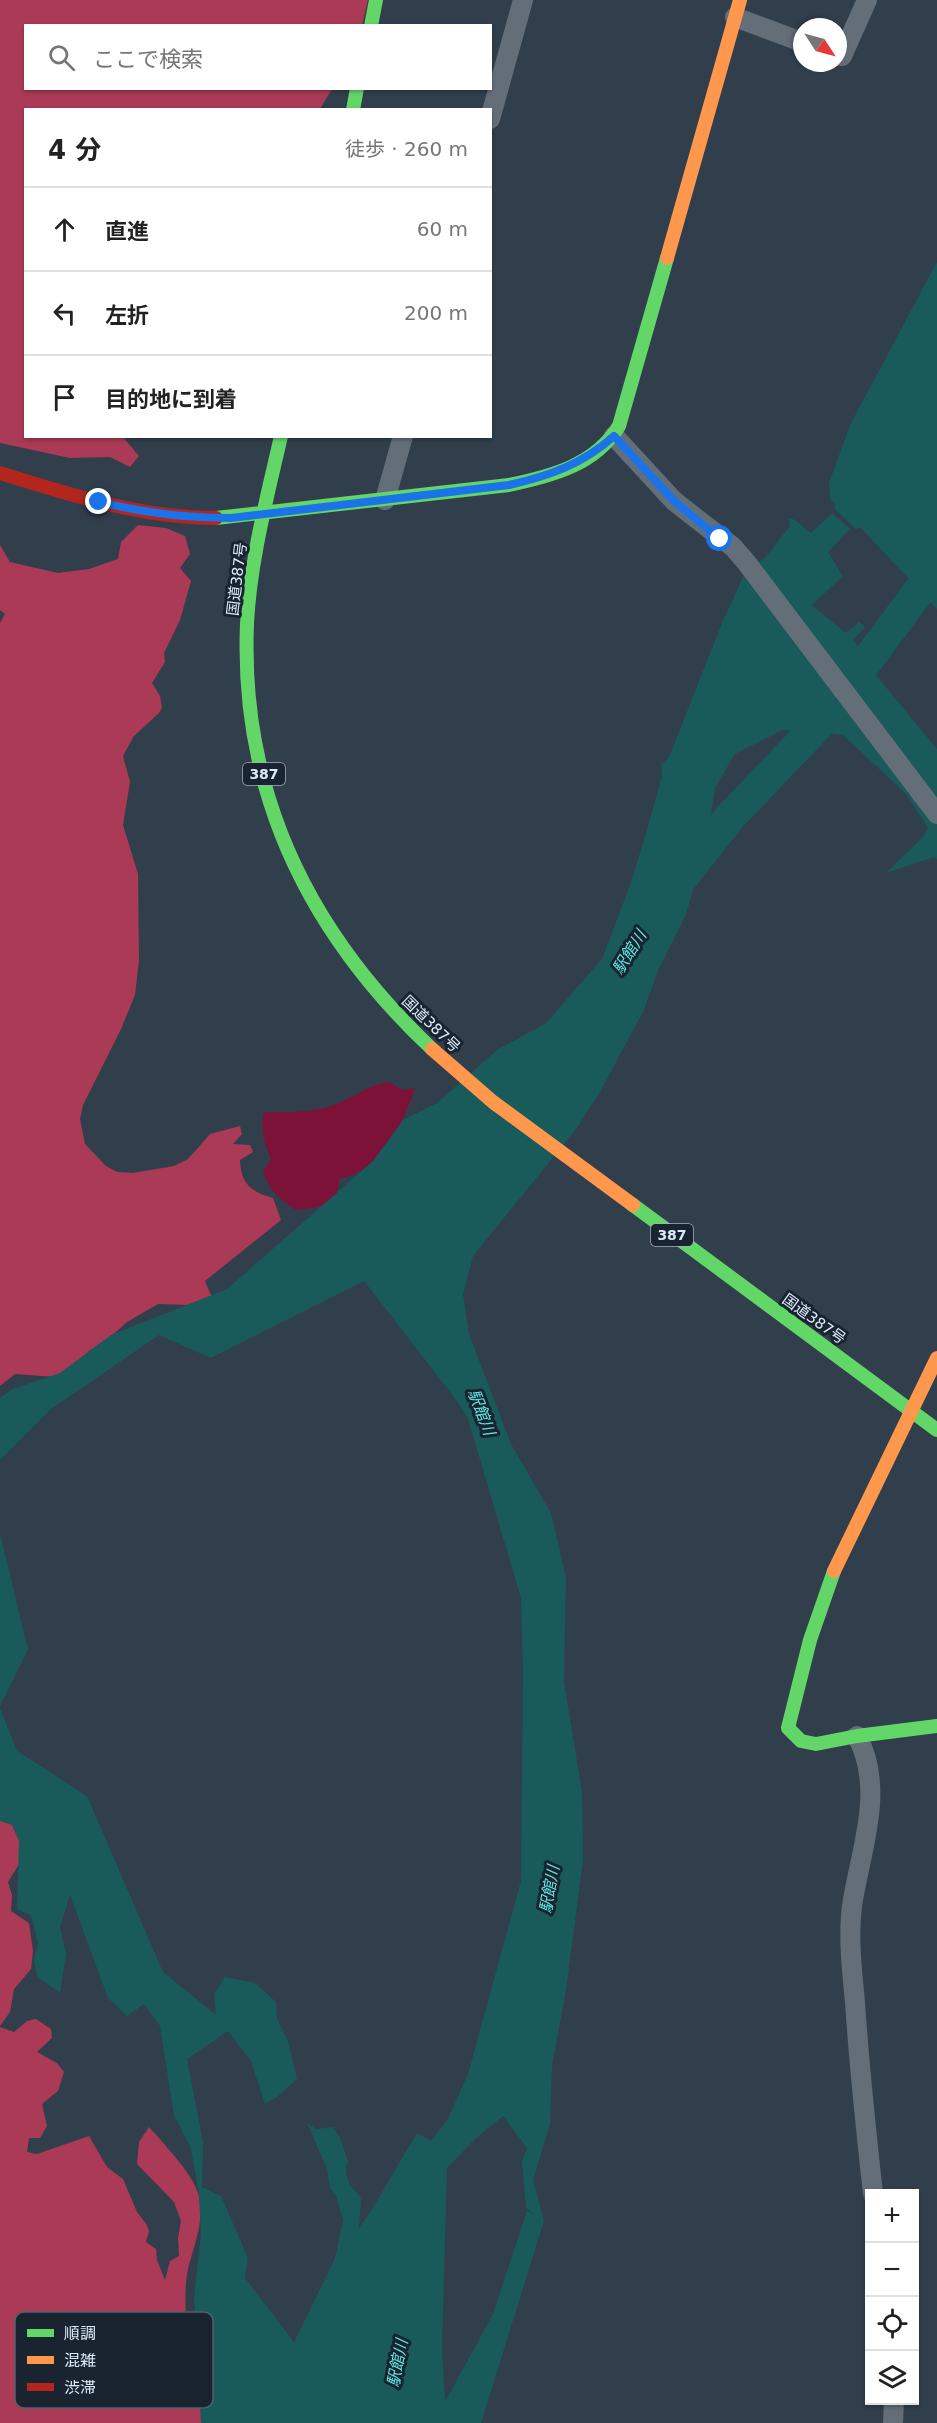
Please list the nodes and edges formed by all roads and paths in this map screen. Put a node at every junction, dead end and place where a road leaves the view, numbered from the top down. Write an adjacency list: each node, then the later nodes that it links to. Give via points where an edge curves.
1 (376, 0): 5 (main road)
2 (523, 0): 10 (street)
3 (867, 0): 7 (street)
4 (737, 9): 6 (street); 11 (main road)
5 (371, 24)
6 (793, 37)
7 (847, 45)
8 (357, 90): 9 (main road)
9 (353, 108)
10 (492, 112)
11 (614, 436): 15 (main road, via 575,465 539,478); 17 (street, via 674,501 747,562)
12 (281, 438): 16 (main road, 国道387号 / 387)
13 (402, 438): 15 (street)
14 (0, 473): 16 (main road, via 152,514 199,518)
15 (385, 500): 16 (main road)
16 (263, 515): 19 (main road, 国道387号 / 387, via 247,636 248,685 261,765 301,882 335,939 376,992 442,1059 523,1125)
17 (937, 814)
18 (937, 1358): 19 (main road)
19 (908, 1409): 20 (main road, 国道387号 / 387); 22 (main road, via 834,1572 810,1640 788,1728 807,1744)
20 (937, 1430)
21 (937, 1726): 22 (main road)
22 (857, 1736): 23 (street, via 871,1791 852,1909 852,1967)
23 (873, 2189)
24 (894, 2405): 25 (street)
25 (893, 2423)

